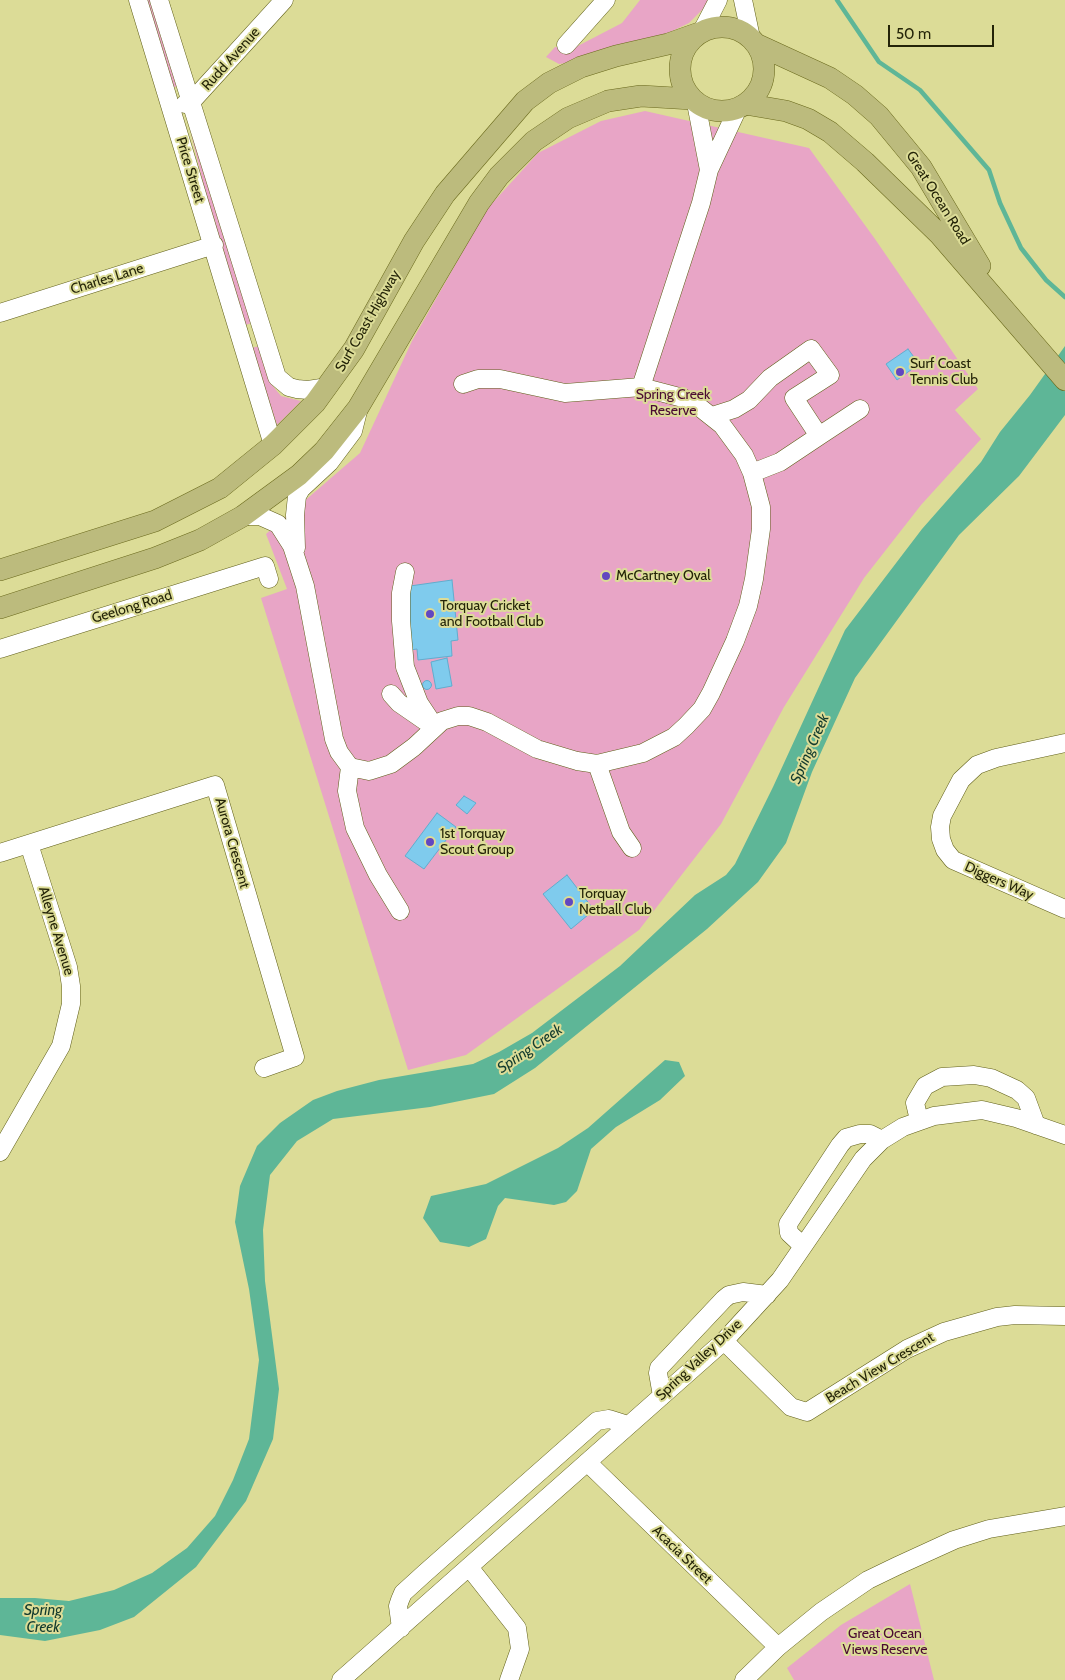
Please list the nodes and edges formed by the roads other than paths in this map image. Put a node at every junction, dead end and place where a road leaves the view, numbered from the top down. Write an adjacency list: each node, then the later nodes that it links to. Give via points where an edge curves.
1 (138, 0): 13 (street, Price Street)
2 (159, 0): 10 (street, Price Street)
3 (284, 0): 10 (street, Rudd Avenue)
4 (606, 0): 9 (street)
5 (718, 0): 7 (street)
6 (743, 0): 8 (street)
7 (700, 32): 8 (main road, via 717,26 730,27); 11 (main road, via 689,41 680,64 684,89); 22 (main road, Surf Coast Highway, via 581,68 549,83 525,101 445,194 414,241 354,349)
8 (753, 41): 12 (main road, via 761,54 763,76 760,87); 16 (main road, Great Ocean Road, via 830,78 879,116 930,180)
9 (566, 45)
10 (192, 101): 13 (street, Rudd Avenue); 18 (street, Price Street)
11 (694, 101): 12 (main road, via 717,111); 14 (street); 24 (main road, via 647,96 608,101 568,118 534,141 479,203)
12 (742, 106): 14 (street); 16 (main road, Great Ocean Road, via 800,115 830,132 925,219)
13 (172, 108): 15 (street, Price Street)
14 (709, 170): 23 (street)
15 (214, 246): 17 (street, Charles Lane); 19 (street, Price Street)
16 (1003, 306): 20 (main road, Great Ocean Road)
17 (0, 313)
18 (262, 330): 19 (street); 22 (street, Price Street, via 277,377 303,390)
19 (242, 340): 28 (street, Price Street)
20 (1065, 380)
21 (463, 384): 23 (street, via 478,378 500,380 565,394)
22 (328, 387): 28 (main road, Surf Coast Highway)
23 (641, 387): 26 (street, via 683,398)
24 (358, 408): 30 (main road, via 324,451 299,475); 31 (street, via 353,431 329,463 297,496)
25 (860, 410): 27 (street)
26 (712, 416): 27 (street, via 749,400 770,378 811,349 830,375 794,398); 29 (street, via 733,440)
27 (819, 436): 29 (street, via 780,462)
28 (274, 445): 33 (main road, Surf Coast Highway, via 220,488 155,521)
29 (752, 473): 40 (street, via 761,515 754,579 735,641 711,693 702,709 674,737 644,753)
30 (243, 516): 31 (street, via 260,516 278,524 288,537); 35 (main road, via 200,540 155,558)
31 (298, 561): 41 (street, via 334,739 341,757)
32 (265, 566): 36 (street, Geelong Road)
33 (0, 570)
34 (405, 572): 38 (street, via 401,593 404,658 410,685)
35 (0, 608)
36 (0, 649)
37 (390, 694): 38 (street)
38 (435, 727): 40 (street, via 450,719 469,716 559,758); 41 (street, via 385,767 369,771)
39 (1065, 743): 45 (street, Diggers Way, via 977,765 961,780 942,816 940,839 953,860)
40 (597, 764): 43 (street, via 621,832)
41 (350, 767): 46 (street, via 347,791 355,828)
42 (29, 844): 44 (street, Aurora Crescent); 47 (street, Aurora Crescent, via 215,785 295,1057); 52 (street, Alleyne Avenue, via 68,967 71,1004 61,1046)
43 (632, 848)
44 (0, 853)
45 (1065, 909)
46 (400, 911)
47 (264, 1068)
48 (920, 1120): 49 (street, Spring Valley Drive, via 982,1110); 49 (street, via 915,1103 925,1086 942,1078 974,1075 991,1078 1017,1090 1029,1104); 51 (street, Spring Valley Drive)
49 (1036, 1125): 50 (street, Spring Valley Drive)
50 (1065, 1135)
51 (882, 1140): 53 (street, Spring Valley Drive, via 863,1159); 53 (street, via 870,1134 860,1134 846,1138 840,1145 788,1224 789,1233)
52 (0, 1152)
53 (804, 1246): 54 (street, Spring Valley Drive)
54 (767, 1295): 56 (street, Spring Valley Drive); 57 (street, via 736,1292 724,1299 660,1368)
55 (1065, 1316): 56 (street, Beach View Crescent, via 997,1317 944,1332 907,1349 807,1412 791,1407)
56 (724, 1342): 57 (street, Spring Valley Drive)
57 (662, 1396): 58 (street, Spring Valley Drive)
58 (628, 1425): 59 (street, Spring Valley Drive); 62 (street, via 609,1419 597,1421 425,1573 403,1593 398,1606)
59 (587, 1462): 61 (street, Spring Valley Drive); 63 (street, Acacia Street)
60 (1065, 1516): 63 (street, via 988,1529 926,1552 845,1594)
61 (469, 1567): 62 (street, Spring Valley Drive); 65 (street, via 517,1628 520,1649)
62 (401, 1628): 64 (street, Spring Valley Drive)
63 (778, 1647): 66 (street)
64 (341, 1680)
65 (509, 1680)
66 (744, 1680)

